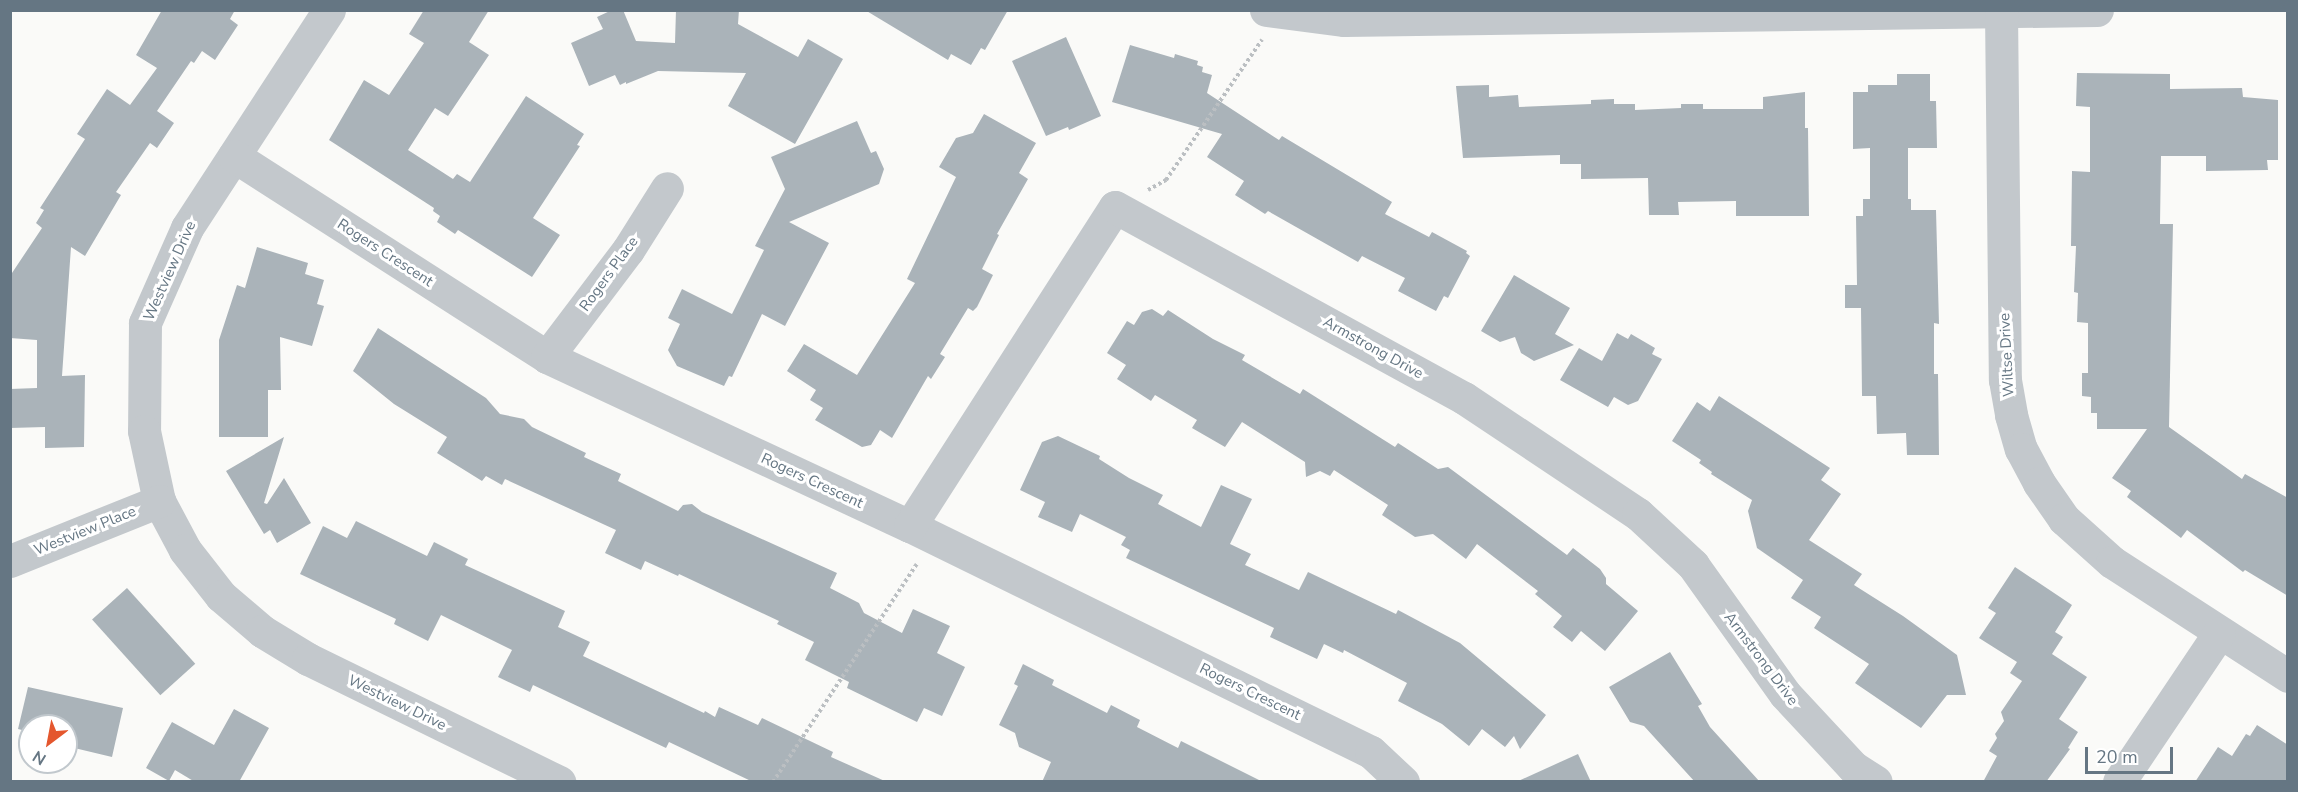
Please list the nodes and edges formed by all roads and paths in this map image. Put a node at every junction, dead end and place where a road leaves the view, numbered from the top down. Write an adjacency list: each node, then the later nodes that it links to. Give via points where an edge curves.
1 (329, 10): 5 (street, Westview Drive)
2 (2097, 10): 3 (street)
3 (2001, 11): 4 (street, via 1344,20); 12 (street, Wiltse Drive, via 2005,380 2021,449 2064,519 2112,562)
4 (1273, 12): 7 (path, via 1166,180)
5 (234, 156): 8 (street, Rogers Crescent); 9 (street, Westview Drive, via 187,228 145,323 144,431)
6 (667, 188): 8 (street, Rogers Place, via 628,250)
7 (1115, 207): 10 (street); 17 (street, Armstrong Drive, via 1464,398 1638,514 1693,565 1785,694 1853,767)
8 (547, 357): 10 (street, Rogers Crescent)
9 (159, 501): 11 (street, Westview Place); 14 (street, Westview Drive, via 185,550 221,596 262,631 308,659)
10 (922, 532): 15 (path); 16 (street, Rogers Crescent, via 1371,752)
11 (10, 561)
12 (2219, 633): 13 (street, Wiltse Drive); 18 (street)
13 (2288, 676)
14 (559, 782)
15 (773, 782)
16 (1403, 782)
17 (1876, 782)
18 (2119, 782)

